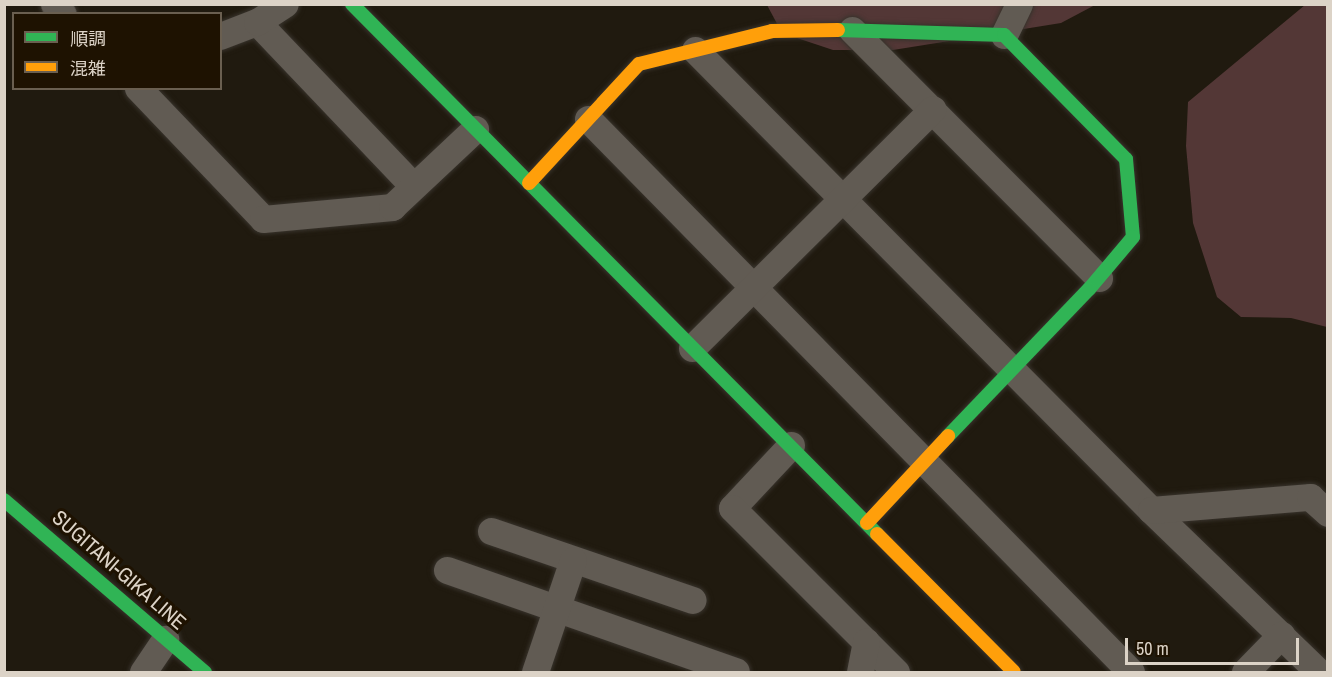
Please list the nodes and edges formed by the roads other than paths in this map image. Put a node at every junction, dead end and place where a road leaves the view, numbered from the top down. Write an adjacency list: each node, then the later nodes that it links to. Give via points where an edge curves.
1 (285, 4): 4 (street)
2 (352, 4): 12 (street)
3 (1019, 4): 7 (street)
4 (256, 22): 6 (street); 14 (street)
5 (852, 30): 7 (street); 8 (street, via 772,31); 10 (street)
6 (222, 35)
7 (1004, 35): 16 (street, via 1126,159 1133,237)
8 (694, 50): 11 (street, via 639,64); 15 (street)
9 (140, 90): 14 (street, via 263,219 392,207)
10 (933, 109): 15 (street); 16 (street)
11 (588, 120): 13 (street); 17 (street)
12 (475, 129): 13 (street); 14 (street)
13 (529, 183): 18 (street)
14 (413, 186)
15 (842, 198): 17 (street); 19 (street)
16 (1099, 278): 19 (street)
17 (754, 287): 18 (street); 21 (street)
18 (692, 348): 20 (street)
19 (1011, 367): 21 (street); 23 (street)
20 (791, 445): 25 (street); 33 (street, via 732,508)
21 (926, 461): 25 (street); 41 (street)
22 (4, 500): 32 (street, SUGITANI-GIKA LINE)
23 (1151, 510): 24 (street, via 1310,497); 31 (street)
24 (1328, 513)
25 (867, 523): 40 (street)
26 (491, 531): 27 (street)
27 (573, 560): 29 (street); 30 (street)
28 (447, 570): 30 (street)
29 (693, 600)
30 (558, 607): 34 (street); 37 (street)
31 (1281, 635): 42 (street); 43 (street)
32 (165, 639): 35 (street); 36 (street, SUGITANI-GIKA LINE)
33 (866, 642): 38 (street); 39 (street)
34 (736, 671)
35 (142, 672)
36 (205, 672)
37 (535, 672)
38 (860, 672)
39 (896, 672)
40 (1014, 672)
41 (1131, 672)
42 (1245, 672)
43 (1319, 672)

